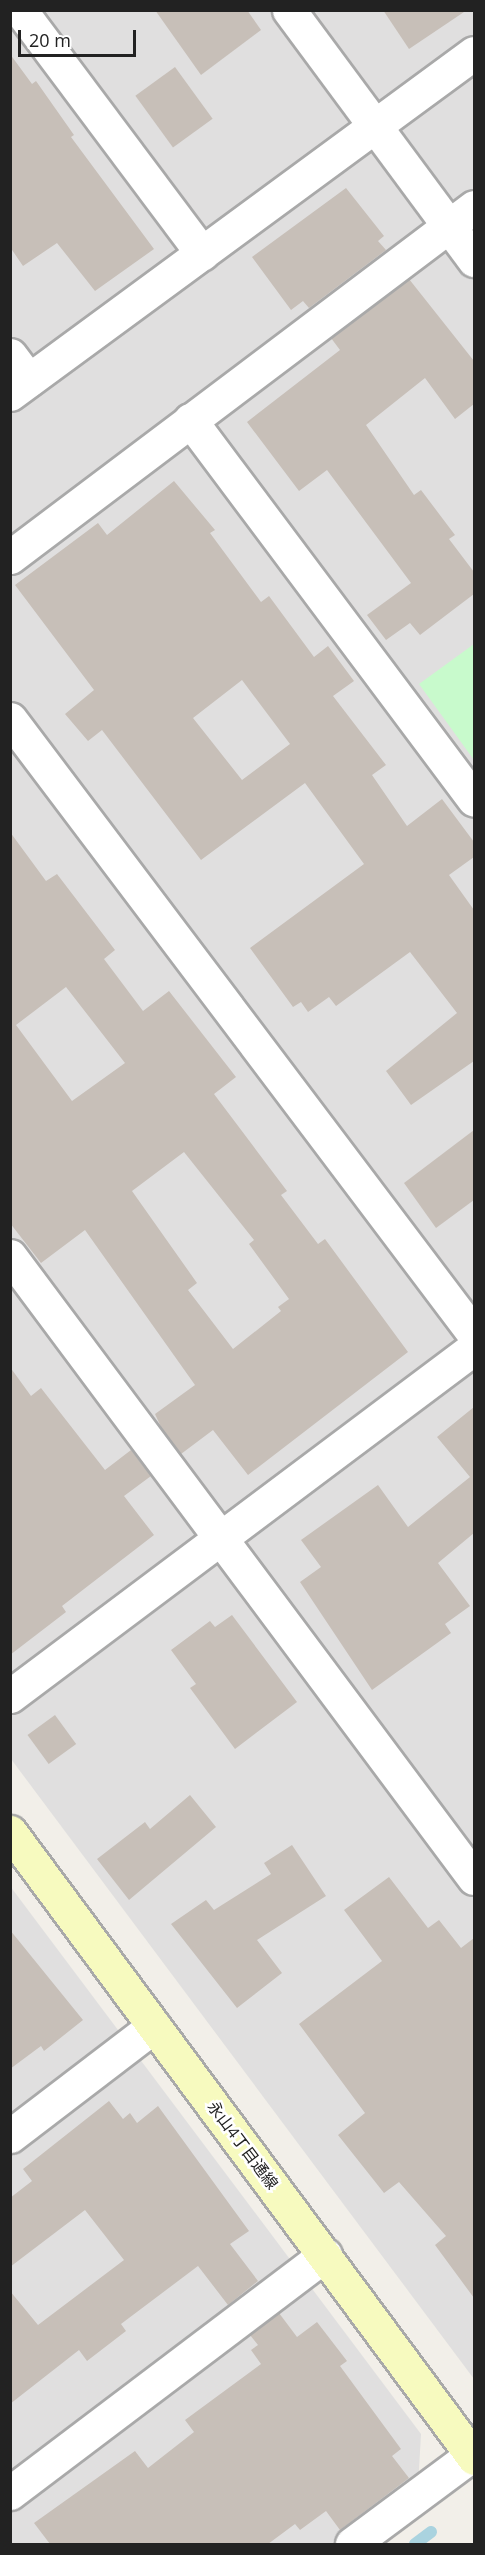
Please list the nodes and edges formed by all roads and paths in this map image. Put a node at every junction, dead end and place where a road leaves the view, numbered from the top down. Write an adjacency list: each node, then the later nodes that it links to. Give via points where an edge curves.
1 (20, 10): 6 (street)
2 (289, 10): 4 (street)
3 (474, 53): 4 (street)
4 (376, 126): 5 (street); 6 (street)
5 (462, 217): 7 (street); 9 (street)
6 (202, 253): 8 (street)
7 (474, 260)
8 (17, 376)
9 (190, 420): 10 (street); 12 (street)
10 (10, 557)
11 (10, 719): 14 (street)
12 (474, 800)
13 (10, 1256): 16 (street)
14 (474, 1334)
15 (474, 1348): 16 (street)
16 (219, 1539): 17 (street); 19 (street)
17 (10, 1696)
18 (10, 1832): 20 (street, 永山4丁目通線)
19 (474, 1878)
20 (154, 2026): 21 (street); 22 (street, 永山4丁目通線)
21 (10, 2136)
22 (325, 2255): 23 (street, 永山4丁目通線); 24 (street)
23 (473, 2457): 25 (street)
24 (10, 2493)
25 (352, 2544)

